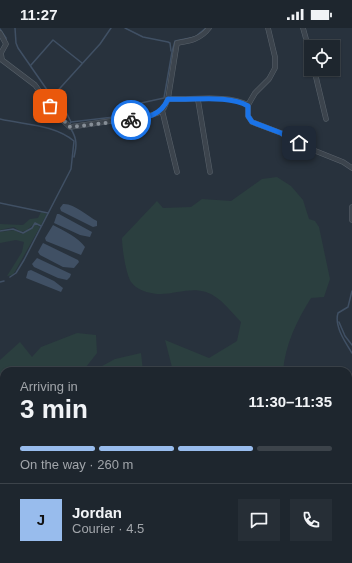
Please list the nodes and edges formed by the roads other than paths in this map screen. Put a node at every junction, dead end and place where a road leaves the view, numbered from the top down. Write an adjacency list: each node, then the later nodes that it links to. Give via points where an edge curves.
1 (209, 28): 7 (street, via 203,36 177,43)
2 (268, 28): 9 (street, via 275,57 274,68)
3 (303, 28): 5 (street)
4 (0, 33): 10 (street, via 6,44 1,53 2,60 35,85 56,114 70,127 135,119)
5 (306, 40)
6 (316, 76): 11 (street)
7 (168, 99): 8 (street); 10 (street)
8 (198, 100): 9 (street, via 231,100); 14 (street)
9 (248, 106): 12 (street, via 248,116 252,122 281,133)
10 (162, 110): 13 (street)
11 (326, 119)
12 (352, 168)
13 (177, 172)
14 (210, 172)
15 (352, 207): 16 (street)
16 (352, 220)

